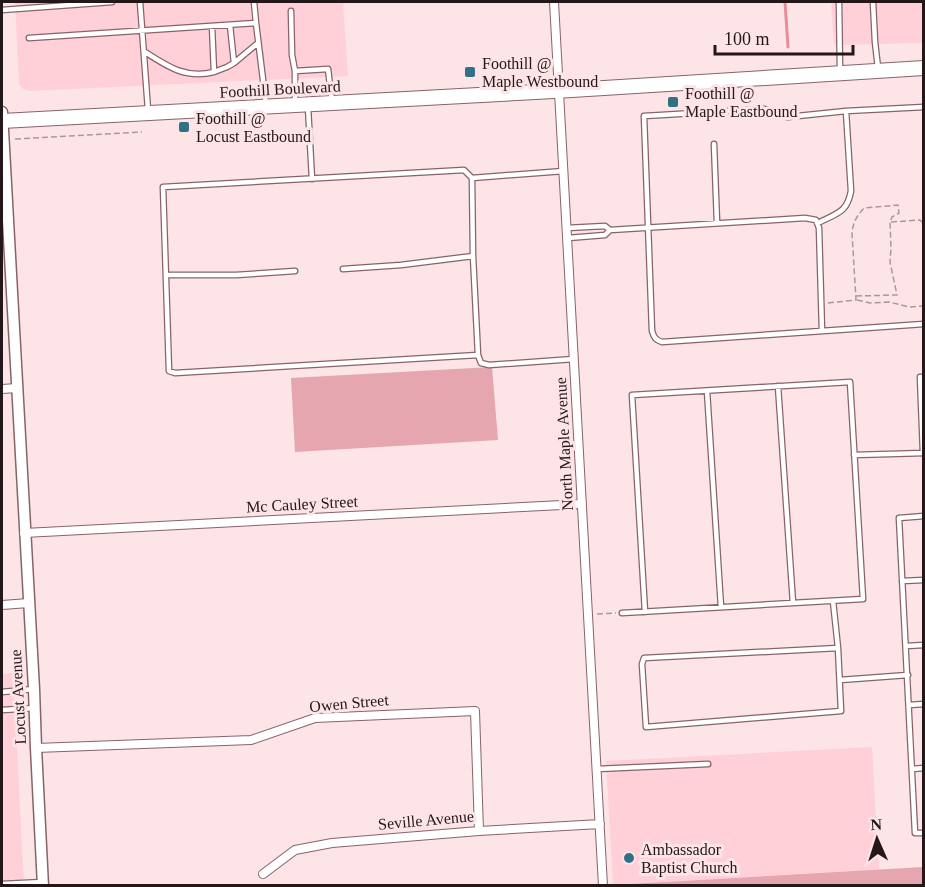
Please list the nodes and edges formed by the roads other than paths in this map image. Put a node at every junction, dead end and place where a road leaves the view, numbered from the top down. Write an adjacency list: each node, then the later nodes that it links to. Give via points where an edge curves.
1 (112, 2): 7 (lane)
2 (140, 2): 12 (lane)
3 (254, 2): 9 (lane)
4 (554, 2): 22 (street, North Maple Avenue)
5 (839, 2): 21 (lane)
6 (873, 2): 18 (lane)
7 (2, 10)
8 (291, 12): 19 (lane)
9 (256, 23): 10 (lane); 14 (lane)
10 (230, 25): 11 (lane); 16 (lane)
11 (212, 26): 12 (lane); 20 (lane)
12 (142, 31): 13 (lane); 15 (lane)
13 (29, 38)
14 (258, 43): 16 (lane); 25 (lane)
15 (144, 52): 20 (lane, via 169,68 188,74); 29 (lane)
16 (234, 63): 20 (lane)
17 (924, 68): 18 (main road, Foothill Boulevard)
18 (878, 70): 21 (main road, Foothill Boulevard)
19 (295, 71): 23 (lane, via 328,69); 24 (lane)
20 (214, 72)
21 (840, 73): 22 (main road, Foothill Boulevard)
22 (559, 90): 23 (main road, Foothill Boulevard); 33 (street, North Maple Avenue)
23 (332, 103): 24 (main road, Foothill Boulevard)
24 (301, 104): 25 (main road, Foothill Boulevard); 36 (lane)
25 (266, 106): 29 (main road, Foothill Boulevard)
26 (924, 107): 27 (lane)
27 (846, 111): 39 (lane, via 849,200 844,210); 41 (lane, via 788,117 764,109 644,116)
28 (2, 112): 30 (street, Locust Avenue)
29 (148, 112): 30 (main road, Foothill Boulevard)
30 (2, 121): 32 (street, Locust Avenue)
31 (714, 144): 38 (lane)
32 (3, 153): 34 (street, Locust Avenue)
33 (564, 171): 35 (lane); 42 (street, North Maple Avenue)
34 (3, 177): 37 (street, Locust Avenue)
35 (472, 178): 36 (lane, via 464,170); 46 (lane)
36 (312, 179): 50 (lane, via 163,187)
37 (4, 199): 47 (street, Locust Avenue)
38 (717, 223): 39 (lane, via 805,218); 41 (lane)
39 (818, 223): 52 (lane)
40 (590, 227): 42 (lane); 43 (lane, via 605,226); 44 (lane)
41 (649, 227): 43 (lane); 52 (lane, via 652,331 657,340)
42 (567, 228): 45 (street, North Maple Avenue)
43 (610, 230): 44 (lane, via 605,235)
44 (590, 236): 45 (lane)
45 (568, 238): 54 (street, North Maple Avenue)
46 (473, 256): 48 (lane); 53 (lane)
47 (6, 269): 57 (street, Locust Avenue)
48 (343, 269)
49 (295, 272): 50 (lane)
50 (166, 275): 53 (lane, via 169,371 175,373)
51 (924, 324): 52 (lane)
52 (822, 331)
53 (478, 355): 54 (lane, via 485,365)
54 (574, 359): 62 (street, North Maple Avenue)
55 (924, 377): 60 (lane, via 920,377)
56 (778, 387): 59 (lane); 61 (lane, via 850,382); 69 (lane)
57 (17, 388): 58 (street); 64 (street, Locust Avenue)
58 (2, 389)
59 (707, 391): 71 (lane); 72 (lane, via 632,395)
60 (923, 453): 61 (lane)
61 (854, 455): 67 (lane, via 863,599)
62 (582, 504): 64 (street, Mc Cauley Street); 88 (street, North Maple Avenue)
63 (924, 516): 66 (lane, via 899,518)
64 (24, 533): 68 (street, Locust Avenue)
65 (924, 580): 66 (lane)
66 (902, 581): 75 (lane)
67 (833, 601): 69 (lane); 76 (lane)
68 (29, 603): 70 (street); 79 (street, Locust Avenue)
69 (793, 603): 71 (lane)
70 (2, 605)
71 (721, 607): 72 (lane)
72 (645, 612): 73 (lane)
73 (622, 613)
74 (924, 645): 75 (lane)
75 (906, 646): 77 (lane)
76 (838, 648): 78 (lane); 78 (lane, via 644,658 646,727 841,711)
77 (908, 675): 78 (lane); 82 (lane)
78 (840, 680)
79 (34, 689): 80 (lane); 83 (street, Locust Avenue)
80 (2, 692)
81 (924, 704): 82 (lane)
82 (909, 705): 89 (lane)
83 (35, 708): 84 (lane); 85 (street, Locust Avenue)
84 (2, 710)
85 (36, 748): 91 (street, Owen Street, via 251,740 315,718 475,711); 95 (street, Locust Avenue)
86 (708, 764): 88 (lane)
87 (924, 768): 89 (lane)
88 (597, 769): 90 (street, North Maple Avenue)
89 (912, 769): 92 (lane, via 915,833)
90 (600, 824): 91 (street, Seville Avenue); 96 (street, North Maple Avenue)
91 (479, 831): 93 (street, Seville Avenue, via 332,843 295,850)
92 (924, 833)
93 (263, 874)
94 (2, 884): 95 (lane)
95 (43, 884)
96 (603, 885)

